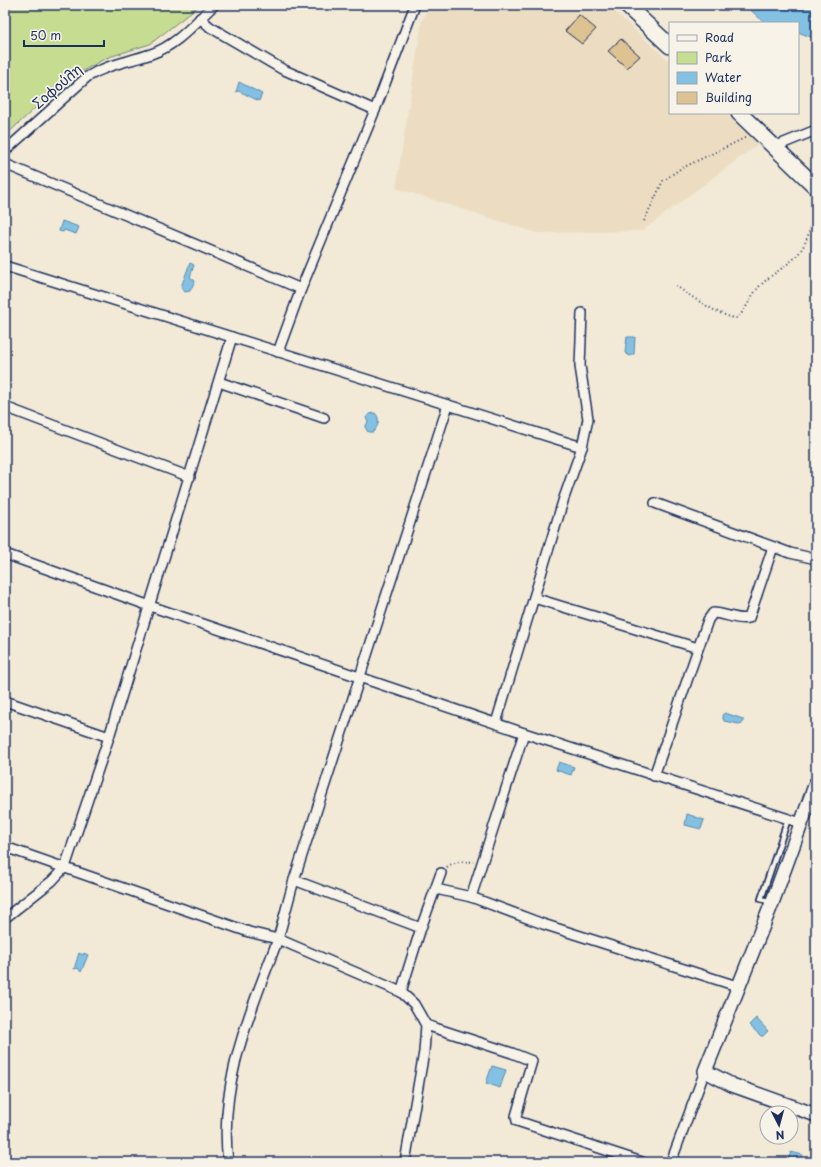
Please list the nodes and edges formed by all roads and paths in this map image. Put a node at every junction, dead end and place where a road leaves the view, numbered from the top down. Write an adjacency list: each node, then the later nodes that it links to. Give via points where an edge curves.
1 (214, 5): 4 (street, Σοφούλη)
2 (415, 5): 6 (street)
3 (626, 5): 5 (main road)
4 (200, 18): 6 (street, via 210,27 282,69); 11 (street, Σοφούλη, via 174,42 152,54 101,68 87,77)
5 (669, 45)
6 (375, 110): 18 (street)
7 (740, 114): 9 (main road)
8 (816, 130): 10 (street)
9 (758, 132): 10 (main road); 15 (path, via 680,169 663,181)
10 (774, 147): 13 (main road)
11 (5, 151)
12 (5, 164): 18 (street)
13 (816, 187)
14 (816, 200): 17 (path, via 808,236 802,250 761,284 746,310 737,318 713,309)
15 (644, 221)
16 (5, 266): 20 (street)
17 (676, 286)
18 (301, 289): 21 (street)
19 (582, 312): 26 (street, via 580,366 588,419)
20 (232, 337): 21 (street); 22 (street)
21 (278, 352): 23 (street)
22 (219, 382): 25 (street); 27 (street)
23 (448, 405): 26 (street); 35 (street)
24 (5, 407): 27 (street)
25 (324, 418)
26 (582, 447): 32 (street)
27 (190, 477): 33 (street)
28 (655, 503): 29 (street)
29 (773, 547): 31 (street); 34 (street, via 749,618 713,614 708,620)
30 (5, 554): 33 (street)
31 (816, 559)
32 (534, 598): 34 (street); 37 (street)
33 (150, 606): 35 (street); 39 (street)
34 (698, 648): 40 (street)
35 (359, 677): 37 (street); 48 (street)
36 (5, 701): 39 (street)
37 (496, 723): 38 (street)
38 (524, 733): 40 (street); 45 (street)
39 (109, 737): 46 (street)
40 (654, 776): 42 (street)
41 (816, 783): 43 (street)
42 (788, 818): 43 (street); 51 (lane, via 761,899)
43 (801, 822): 51 (street)
44 (5, 847): 46 (street)
45 (482, 862): 47 (path, via 462,861 451,864); 50 (street)
46 (65, 867): 52 (street, via 52,881); 54 (street, via 249,932)
47 (441, 873): 49 (street)
48 (294, 880): 53 (street); 54 (street)
49 (436, 889): 50 (street); 53 (street)
50 (471, 897): 55 (street, via 542,924)
51 (772, 903): 55 (street)
52 (5, 918)
53 (421, 928): 56 (street)
54 (278, 939): 56 (street); 60 (street, via 235,1057 227,1096)
55 (740, 986): 58 (street)
56 (401, 992): 57 (street, via 414,1004)
57 (426, 1025): 61 (street, via 424,1052); 62 (street, via 512,1052 532,1061 516,1116 517,1121)
58 (705, 1071): 59 (street, via 732,1085); 63 (street)
59 (816, 1115)
60 (228, 1162)
61 (405, 1162)
62 (642, 1162)
63 (671, 1162)

